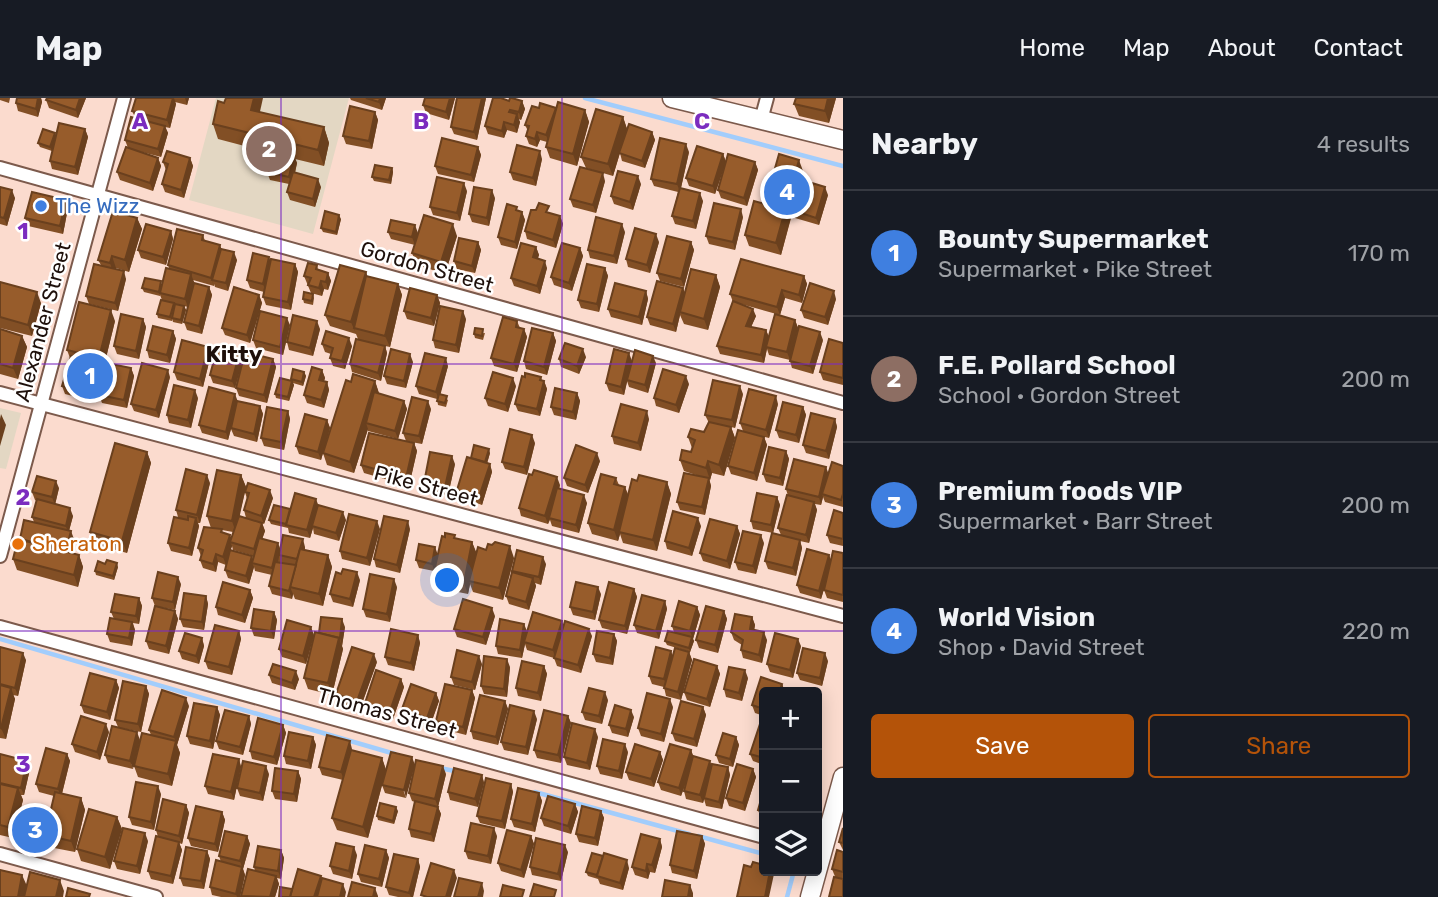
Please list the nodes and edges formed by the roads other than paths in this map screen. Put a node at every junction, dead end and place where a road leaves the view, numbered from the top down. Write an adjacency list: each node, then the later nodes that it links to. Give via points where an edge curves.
1 (124, 98): 7 (street, Alexander Street)
2 (672, 98): 4 (street)
3 (767, 98): 4 (street)
4 (761, 120): 5 (street)
5 (843, 140)
6 (0, 168): 7 (street, Gordon Street)
7 (98, 196): 9 (street, Gordon Street); 10 (street, Alexander Street)
8 (0, 393): 10 (street, Pike Street)
9 (843, 403)
10 (41, 404): 11 (street, Alexander Street); 12 (street, Pike Street)
11 (0, 556)
12 (843, 616)
13 (0, 627): 16 (street, Thomas Street)
14 (843, 777): 15 (street)
15 (838, 818): 17 (street)
16 (759, 836)
17 (822, 847)
18 (0, 854): 20 (street)
19 (814, 876): 21 (street)
20 (156, 897)
21 (810, 897)

